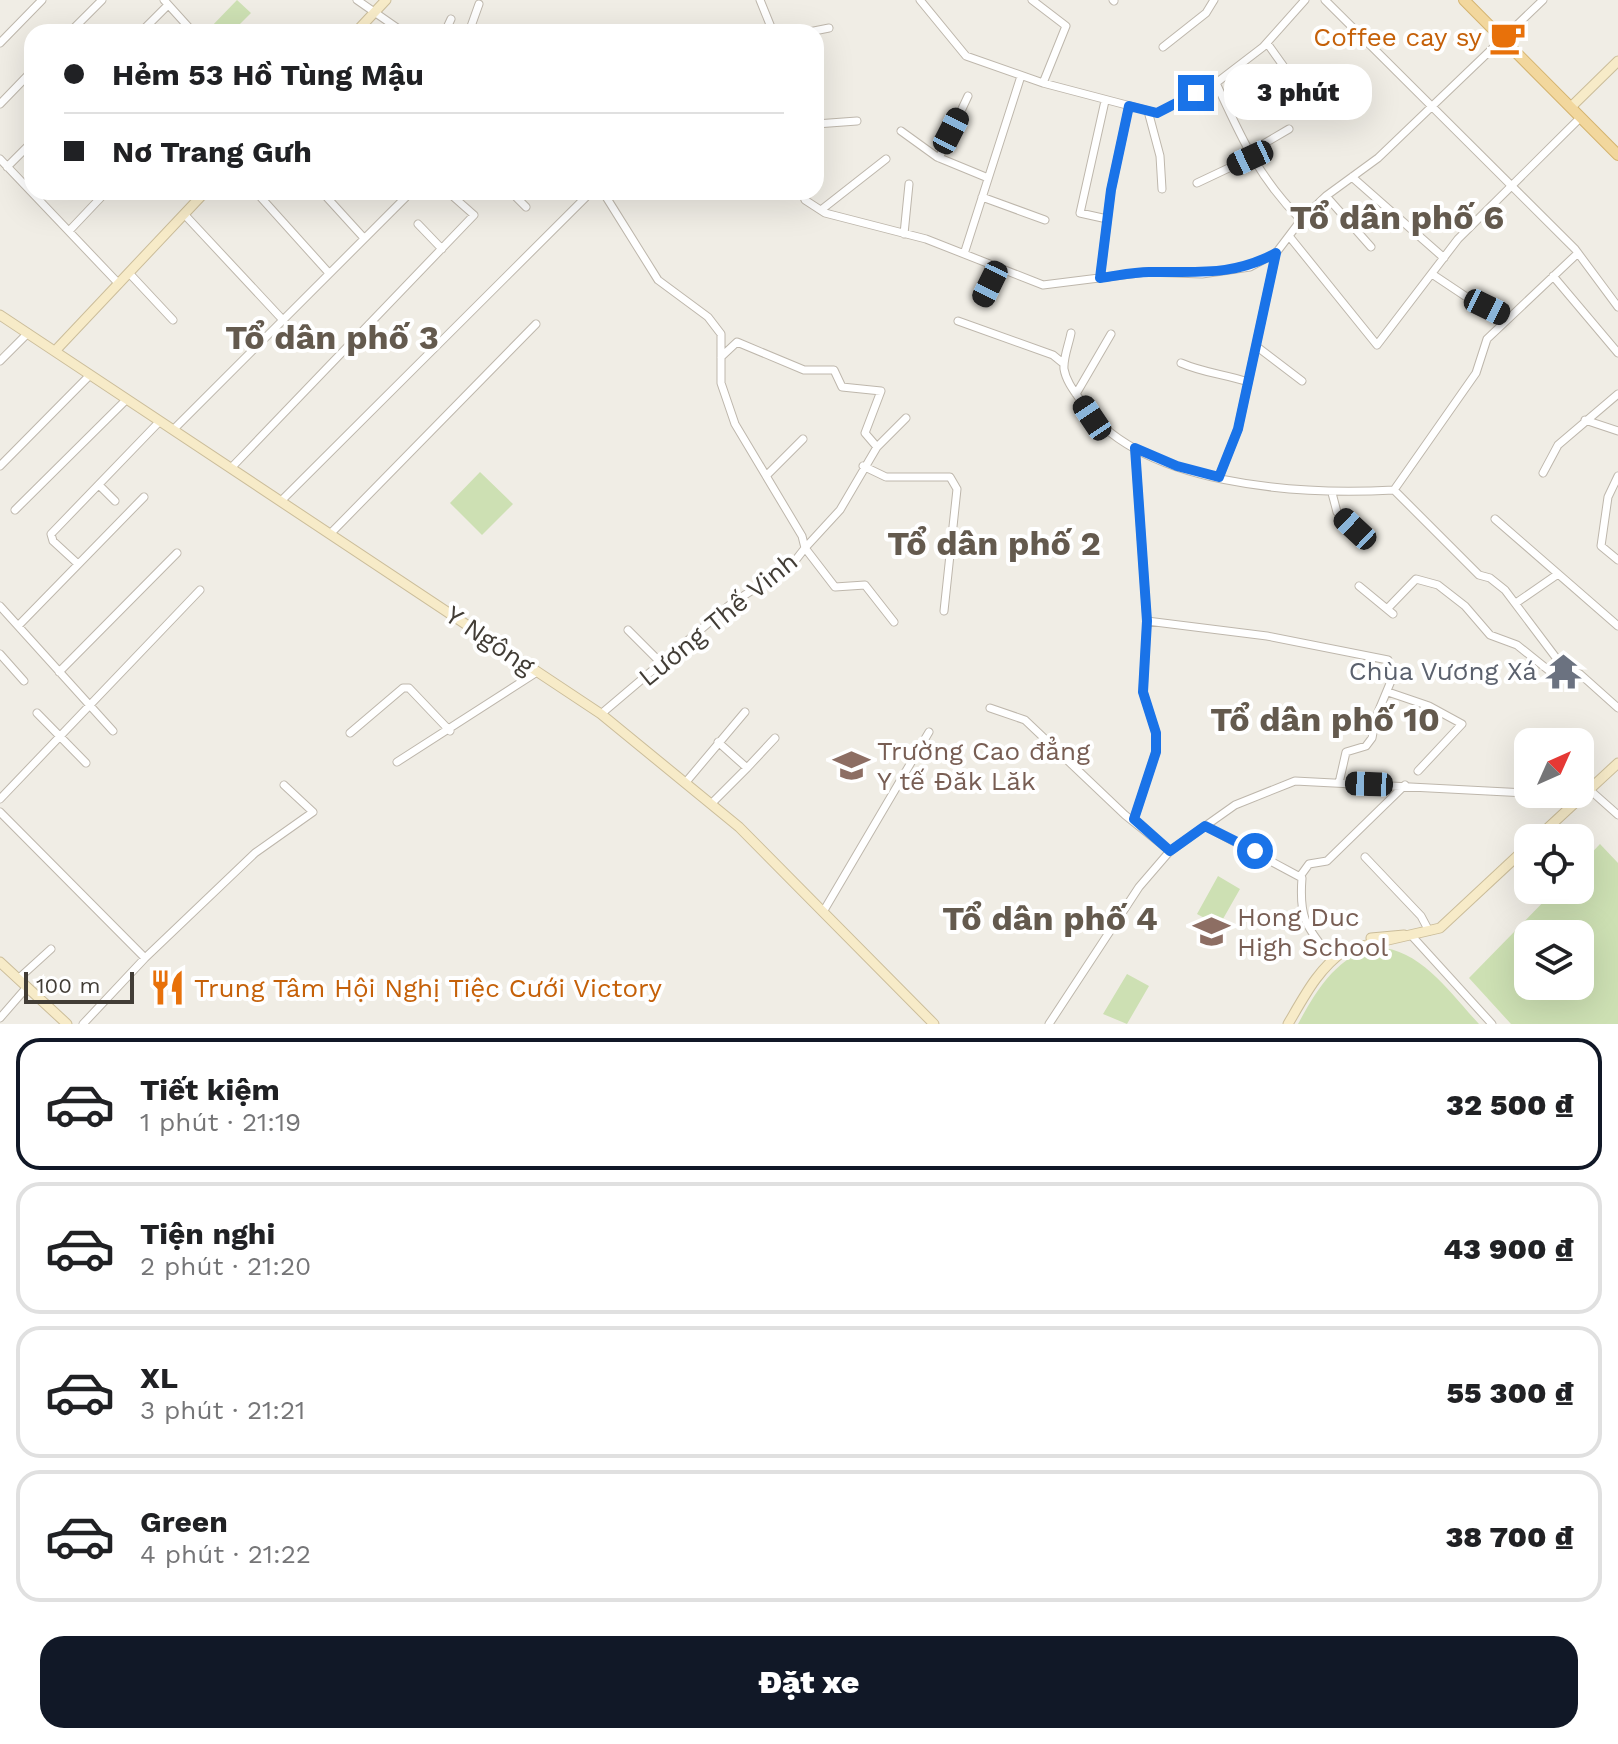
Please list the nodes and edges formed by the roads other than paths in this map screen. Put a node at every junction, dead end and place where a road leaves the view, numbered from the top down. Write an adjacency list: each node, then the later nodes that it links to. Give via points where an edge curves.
1 (42, 0): 28 (street)
2 (102, 0): 17 (street)
3 (357, 0): 15 (street)
4 (386, 0): 15 (street)
5 (760, 0): 24 (street)
6 (920, 0): 32 (street, via 966,56)
7 (1032, 0): 34 (street, via 1066,26)
8 (1214, 0): 30 (street, via 1206,13)
9 (1305, 0): 29 (street)
10 (1325, 0): 41 (street)
11 (1464, 0): 27 (main road)
12 (1543, 0): 27 (street)
13 (166, 2): 18 (street); 19 (street)
14 (479, 4): 23 (street)
15 (374, 13): 20 (street); 21 (street)
16 (451, 19): 22 (street)
17 (78, 24)
18 (148, 24)
19 (186, 24)
20 (364, 24)
21 (391, 24)
22 (449, 24)
23 (472, 24)
24 (770, 24)
25 (829, 28): 26 (street)
26 (824, 29)
27 (1503, 40): 41 (street); 42 (main road)
28 (0, 43)
29 (1267, 43): 35 (street); 37 (street)
30 (1163, 47)
31 (1618, 61): 42 (street)
32 (1021, 76): 34 (street); 57 (street)
33 (24, 79): 39 (street)
34 (1043, 83): 38 (street)
35 (1216, 83): 43 (street, via 1157,113); 51 (street)
36 (968, 96): 52 (street)
37 (1307, 99)
38 (1105, 101): 40 (street); 79 (street, via 1080,213)
39 (0, 104)
40 (1129, 106): 43 (street); 79 (street)
41 (1432, 106): 56 (street); 61 (street)
42 (1571, 107): 44 (main road)
43 (1148, 111): 62 (street)
44 (1581, 117): 50 (main road); 61 (street)
45 (857, 121): 46 (street)
46 (824, 123)
47 (1289, 129): 51 (street)
48 (901, 131): 52 (street)
49 (24, 150): 55 (street)
50 (1618, 155)
51 (1249, 156): 58 (street); 81 (street)
52 (939, 158): 57 (street)
53 (0, 159): 55 (street)
54 (886, 159): 77 (street)
55 (7, 167): 60 (street)
56 (1352, 177): 63 (street); 92 (street)
57 (988, 178): 64 (street)
58 (1197, 183)
59 (909, 184): 84 (street)
60 (24, 185)
61 (1513, 185): 90 (street); 92 (street)
62 (1162, 189)
63 (1326, 196): 81 (street); 87 (street)
64 (982, 197): 80 (street); 91 (street)
65 (39, 200): 83 (street)
66 (98, 200): 83 (street)
67 (197, 200): 78 (street)
68 (263, 200): 94 (street)
69 (329, 200): 86 (street)
70 (402, 200): 86 (street)
71 (457, 200): 88 (street, via 474,215)
72 (519, 200): 76 (street)
73 (583, 200): 144 (street)
74 (608, 200): 114 (street, Lương Thế Vinh, via 658,280 708,317 721,334)
75 (805, 200): 77 (street)
76 (526, 207)
77 (821, 210): 84 (street)
78 (184, 214): 95 (street); 104 (street)
79 (1107, 219): 98 (street)
80 (1045, 220)
81 (1301, 220): 85 (street)
82 (418, 224): 88 (street)
83 (69, 231): 99 (street)
84 (904, 234): 91 (street)
85 (1289, 236): 89 (street); 96 (street, via 1377,345)
86 (363, 237): 94 (street)
87 (1371, 247)
88 (442, 249): 134 (street)
89 (1276, 253): 98 (street, via 1250,267 1202,274 1147,272); 111 (street)
90 (1578, 253): 97 (street); 101 (street)
91 (964, 254): 93 (street)
92 (1444, 258): 96 (street)
93 (998, 268): 98 (street, via 1043,285); 100 (street)
94 (328, 272): 104 (street)
95 (129, 273): 99 (street); 105 (street)
96 (1432, 274): 103 (street)
97 (1553, 276): 103 (street); 113 (street)
98 (1100, 278)
99 (119, 284): 112 (street)
100 (983, 299)
101 (1618, 307)
102 (0, 315): 108 (street, Y Ngông)
103 (1509, 318): 140 (street, via 1487,339 1476,373)
104 (282, 319): 127 (street)
105 (173, 320)
106 (958, 321): 117 (street, via 1053,355)
107 (536, 324): 147 (street)
108 (28, 333): 112 (street, Y Ngông); 115 (street)
109 (1071, 333): 117 (street)
110 (1111, 334): 121 (street)
111 (1256, 346): 119 (street); 120 (street)
112 (55, 351): 118 (street, Y Ngông)
113 (1618, 353)
114 (721, 357): 130 (street, via 737,342 804,370 834,370 842,387 881,391 865,433); 136 (street, Lương Thế Vinh, via 721,383 735,424)
115 (0, 361)
116 (1181, 363): 120 (street)
117 (1064, 364): 121 (street)
118 (90, 375): 123 (street, Y Ngông); 132 (street)
119 (1302, 381)
120 (1248, 382): 138 (street, via 1238,429)
121 (1076, 394): 131 (street, via 1092,418)
122 (1618, 394): 125 (street)
123 (127, 399): 126 (street, Y Ngông); 145 (street)
124 (906, 418): 130 (street)
125 (1585, 420): 128 (street); 135 (street, via 1558,445)
126 (160, 421): 127 (street, Y Ngông); 139 (street)
127 (173, 430): 134 (street, Y Ngông)
128 (1618, 431)
129 (803, 439): 136 (street)
130 (877, 447): 133 (street)
131 (1135, 448): 138 (street); 159 (street)
132 (0, 466)
133 (863, 466): 149 (street, via 840,510); 158 (street, via 886,477 950,477 957,489)
134 (231, 468): 144 (street, Y Ngông)
135 (1543, 473)
136 (767, 475): 149 (street, Lương Thế Vinh)
137 (1618, 476): 151 (street, via 1608,497 1601,546)
138 (1219, 477): 141 (street)
139 (99, 485): 143 (street); 152 (street, via 51,536)
140 (1394, 490): 141 (street); 156 (street, via 1479,575 1490,578)
141 (1332, 493): 148 (street, via 1337,512)
142 (144, 497): 152 (street)
143 (115, 501)
144 (281, 501): 147 (street, Y Ngông)
145 (15, 510)
146 (1495, 519): 153 (street)
147 (330, 534): 168 (street, Y Ngông)
148 (1369, 543)
149 (805, 548): 160 (street, via 835,587 865,585); 165 (street, Lương Thế Vinh, via 791,566 732,603)
150 (177, 553): 167 (street)
151 (1618, 560)
152 (78, 564): 161 (street)
153 (1558, 574): 156 (street); 162 (street)
154 (1359, 586): 166 (street, via 1390,612 1416,579 1427,580 1454,596 1490,635 1517,645 1557,677)
155 (200, 590): 171 (street)
156 (1516, 603): 166 (street, via 1551,654)
157 (0, 606): 161 (street)
158 (944, 611)
159 (1147, 621): 170 (street, via 1267,636 1388,660); 201 (street, via 1143,692 1156,733 1156,752)
160 (894, 622)
161 (18, 626): 167 (street)
162 (1618, 626)
163 (628, 630): 165 (street)
164 (0, 654): 169 (street)
165 (661, 663): 176 (street, Lương Thế Vinh)
166 (1570, 668): 173 (street)
167 (59, 672): 171 (street)
168 (537, 672): 176 (street, Y Ngông); 178 (street)
169 (24, 681)
170 (1388, 692): 188 (street, via 1462,724); 190 (street, via 1366,746 1346,752 1342,759)
171 (90, 704): 177 (street); 181 (street)
172 (990, 708): 201 (street, via 1025,720)
173 (1618, 708)
174 (745, 712): 183 (street)
175 (37, 713): 181 (street)
176 (601, 714): 189 (street, Y Ngông)
177 (113, 731)
178 (450, 731): 180 (street, via 409,688 403,688); 184 (street)
179 (929, 732): 208 (street)
180 (350, 733)
181 (60, 736): 185 (street); 195 (street)
182 (775, 738): 187 (street)
183 (718, 742): 187 (street); 189 (street)
184 (397, 762)
185 (86, 763)
186 (1618, 763): 193 (street)
187 (747, 768): 197 (street)
188 (1418, 771)
189 (686, 782): 197 (street, Y Ngông)
190 (1339, 783): 192 (street); 203 (street, via 1295,781 1235,805)
191 (284, 785): 213 (street, via 313,812 255,853)
192 (1405, 785): 194 (street); 207 (street, via 1327,861 1309,864)
193 (1594, 787)
194 (1514, 792)
195 (0, 799)
196 (1594, 799): 200 (street)
197 (711, 804): 208 (street, Y Ngông)
198 (1571, 808): 202 (street)
199 (0, 812): 213 (street)
200 (1618, 815)
201 (1134, 819): 204 (street)
202 (1553, 824)
203 (1205, 826): 204 (street); 212 (street, via 1302,878 1301,913)
204 (1170, 851): 221 (street, via 1139,887)
205 (1365, 857): 209 (street)
206 (1514, 859): 209 (street, via 1440,928)
207 (1301, 875)
208 (823, 912): 220 (street, Y Ngông)
209 (1429, 931): 210 (street)
210 (1411, 935): 212 (street, via 1360,940); 223 (street, via 1345,950 1316,977); 224 (street)
211 (51, 949): 215 (street)
212 (1329, 955): 222 (street, via 1310,974)
213 (145, 958): 219 (street)
214 (0, 962): 215 (street)
215 (18, 979): 216 (street)
216 (27, 987): 217 (street); 218 (street)
217 (0, 1018)
218 (67, 1024)
219 (83, 1024)
220 (934, 1024)
221 (1049, 1024)
222 (1282, 1024)
223 (1288, 1024)
224 (1492, 1024)

